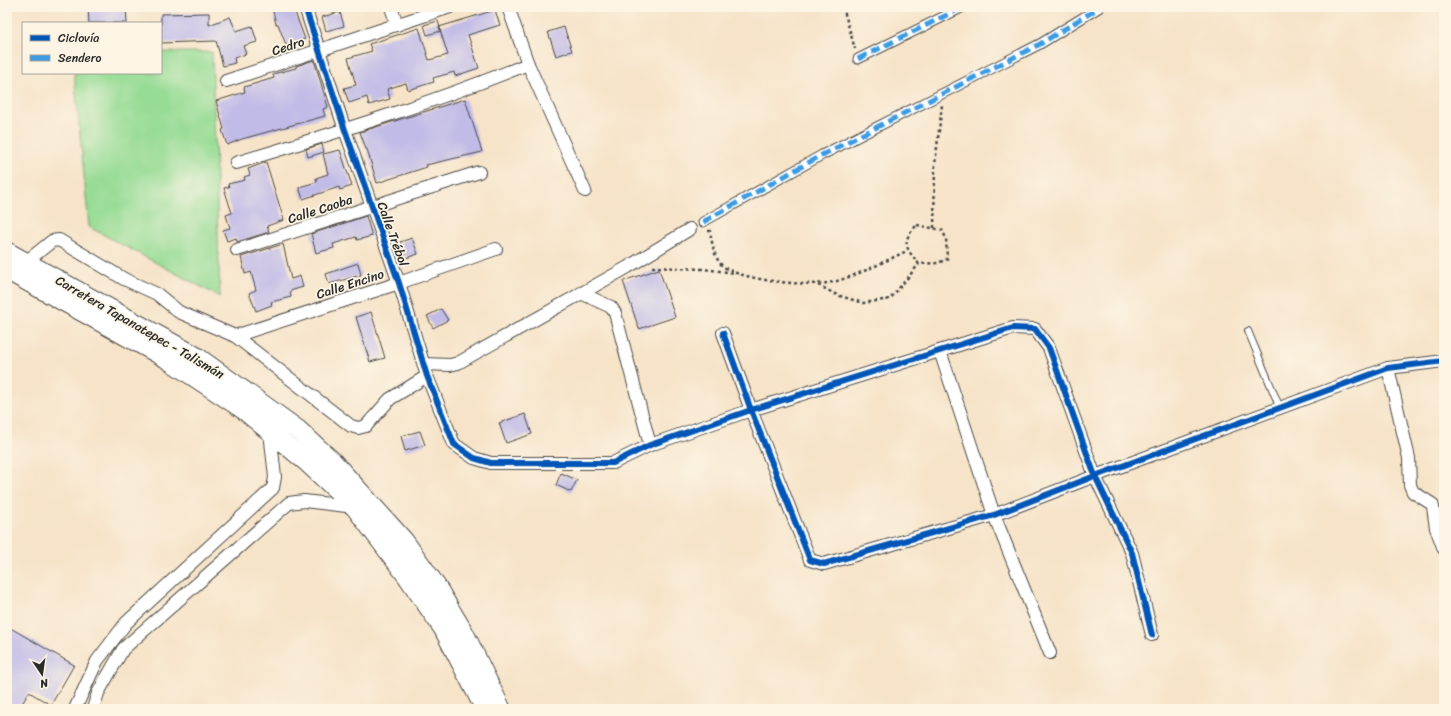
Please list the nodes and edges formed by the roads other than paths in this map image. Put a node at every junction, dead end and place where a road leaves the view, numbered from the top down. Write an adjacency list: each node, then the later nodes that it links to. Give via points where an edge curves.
1 (305, 7): 8 (street, Calle Trébol)
2 (392, 7): 7 (street)
3 (450, 7): 7 (street, Cedro)
4 (508, 7): 10 (street)
5 (963, 7): 9 (street)
6 (1100, 7): 17 (street, via 1040,44 822,155)
7 (397, 25): 8 (street, Cedro)
8 (319, 51): 11 (street, Cedro); 12 (street, Calle Trébol)
9 (858, 59)
10 (528, 64): 12 (street, via 463,91); 15 (street)
11 (226, 81)
12 (345, 130): 13 (street); 16 (street, Calle Trébol)
13 (236, 163)
14 (479, 172): 16 (street, Calle Caoba)
15 (585, 191)
16 (372, 208): 20 (street, Calle Caoba); 24 (street, Calle Trébol)
17 (703, 222)
18 (690, 229): 25 (street)
19 (496, 249): 24 (street, Calle Encino)
20 (237, 250)
21 (7, 252): 22 (highway, Carretera Tapanatepec - Talismán)
22 (26, 262): 28 (street, via 52,241 59,240 124,279 157,294 179,312); 48 (highway, Carretera Tapanatepec - Talismán, via 197,357 298,430 332,461 404,541 436,586 464,633)
23 (7, 270): 35 (highway, Carretera Tapanatepec - Talismán, via 166,358 243,410)
24 (399, 283): 28 (street, Calle Encino); 32 (street, Calle Trébol)
25 (581, 293): 32 (street, via 458,363); 36 (street, via 611,307 615,313)
26 (1248, 331): 33 (lane)
27 (723, 333): 34 (street)
28 (235, 336): 32 (street, via 351,426 358,428 366,426 390,399)
29 (940, 351): 34 (street); 37 (street, via 1013,328 1035,329 1050,348); 41 (street)
30 (1444, 361): 31 (street)
31 (1388, 368): 33 (street); 42 (street, via 1409,458 1410,485 1413,492 1432,504 1436,528)
32 (425, 370): 36 (street, Calle Trébol, via 454,444 474,458 491,463 612,463)
33 (1280, 408): 37 (street)
34 (751, 410): 36 (street); 41 (street, via 810,560 824,564)
35 (270, 432): 38 (street, via 275,477); 40 (highway, Carretera Tapanatepec - Talismán, via 308,463)
36 (650, 445)
37 (1095, 476): 41 (street); 43 (street, via 1132,553)
38 (273, 488): 39 (street); 45 (street, via 126,623 97,662)
39 (289, 503): 40 (street, via 304,501); 46 (street, via 123,649 98,693)
40 (355, 508): 47 (highway, Carretera Tapanatepec - Talismán, via 384,543 443,628)
41 (994, 516): 44 (street)
42 (1444, 549)
43 (1152, 635)
44 (1050, 653)
45 (75, 709)
46 (93, 709)
47 (485, 709)
48 (501, 709)

